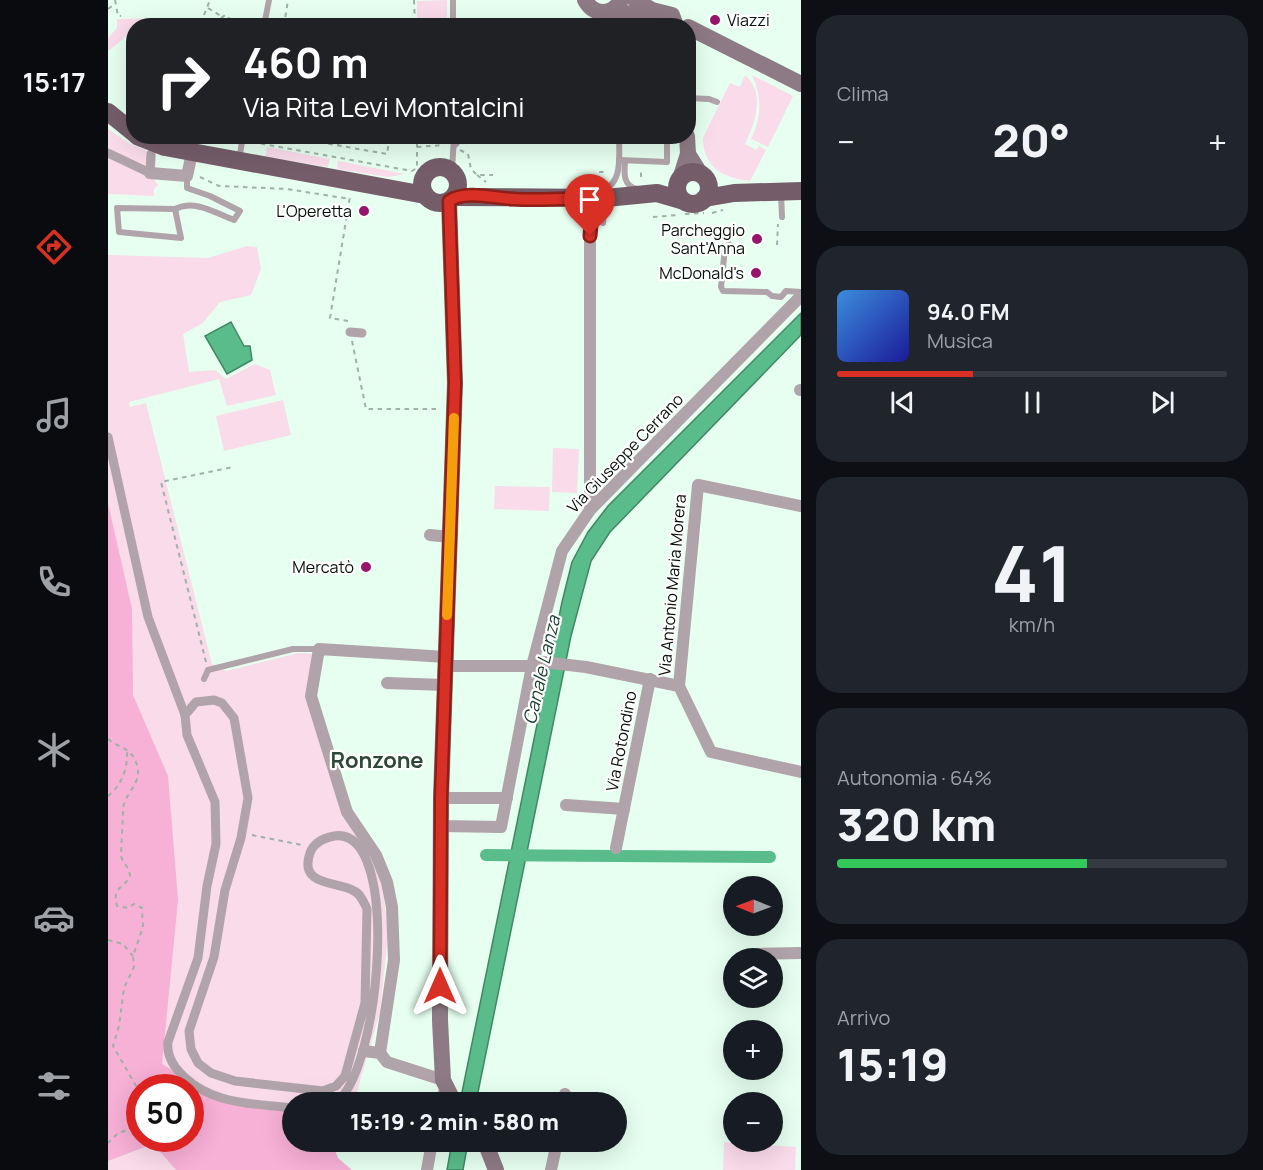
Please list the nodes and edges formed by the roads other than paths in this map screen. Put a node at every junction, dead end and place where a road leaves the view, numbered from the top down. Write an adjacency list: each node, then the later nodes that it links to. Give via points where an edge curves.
1 (269, 0): 6 (lane)
2 (453, 0): 7 (lane)
3 (635, 0): 9 (main road)
4 (590, 5): 5 (main road)
5 (616, 15): 8 (main road)
6 (266, 18)
7 (453, 18)
8 (642, 18)
9 (668, 18)
10 (696, 32): 11 (main road)
11 (801, 84)
12 (696, 98): 13 (lane)
13 (717, 102)
14 (108, 112): 15 (main road)
15 (126, 127)
16 (157, 144): 24 (main road)
17 (242, 144): 27 (lane)
18 (457, 144): 22 (lane)
19 (620, 144): 28 (lane)
20 (667, 144): 28 (lane, via 667,162)
21 (687, 144): 26 (main road)
22 (454, 147): 31 (lane)
23 (108, 153): 29 (street)
24 (192, 153): 27 (main road); 30 (street)
25 (151, 154): 29 (street)
26 (687, 154): 32 (main road); 33 (main road)
27 (239, 161): 34 (main road, via 377,187)
28 (622, 161): 40 (lane, via 627,184); 41 (lane, via 609,188)
29 (150, 173): 30 (street)
30 (188, 173): 45 (lane, via 188,188 240,212 234,220 197,205)
31 (454, 173): 34 (main road, via 438,166 429,170); 35 (main road); 43 (main road, via 458,186)
32 (703, 176): 33 (main road, via 690,171); 37 (main road); 42 (main road, via 709,188)
33 (679, 178): 40 (main road); 44 (main road, via 676,190)
34 (424, 186): 43 (main road, via 434,202)
35 (493, 191): 41 (main road, via 512,199); 43 (main road)
36 (801, 191): 38 (main road)
37 (734, 193): 38 (main road); 42 (main road)
38 (781, 193): 46 (lane)
39 (606, 194): 40 (main road); 41 (main road); 47 (lane); 54 (street, via 590,221)
40 (657, 194): 44 (main road)
41 (542, 198)
42 (705, 198): 44 (main road, via 696,204)
43 (451, 199): 56 (main road, via 455,383)
44 (681, 200)
45 (175, 208): 45 (lane, via 117,208 119,232 181,238)
46 (782, 217)
47 (603, 223)
48 (729, 244): 49 (lane, via 725,248 723,291 767,292 780,297 786,291)
49 (801, 294): 54 (street, Via Giuseppe Cerrano)
50 (351, 332): 51 (street)
51 (362, 333)
52 (108, 437): 65 (street, via 148,617)
53 (801, 506): 64 (street, Via Antonio Maria Morera, via 698,485)
54 (590, 510): 59 (street, Via Giuseppe Cerrano, via 562,550)
55 (430, 535): 56 (street)
56 (450, 537): 58 (main road)
57 (319, 649): 58 (street, Via Rotondino); 60 (lane, via 292,649 208,670); 76 (street, via 311,696 347,812 376,855 392,907 394,960)
58 (446, 661): 59 (street, Via Rotondino); 63 (main road)
59 (536, 663): 61 (street, Via Rotondino); 68 (street, Via Giuseppe Cerrano)
60 (204, 679)
61 (650, 679): 64 (street, Via Rotondino); 70 (street, Via Rotondino)
62 (387, 683): 63 (street)
63 (445, 685): 67 (main road)
64 (679, 686): 66 (street, via 711,752)
65 (186, 716): 75 (street, via 196,702 214,700 222,703 234,718 248,798 225,890 214,957 189,1031 198,1063 211,1073 236,1081 323,1091 336,1086 345,1076 365,1003 367,909 354,890 331,886 315,878 308,867 310,852 320,839 338,835 353,841 366,857 376,889 375,1002); 80 (street, via 187,735 215,802 216,844 198,957 167,1053 172,1067 222,1098)
66 (801, 772)
67 (441, 798): 68 (street); 71 (main road)
68 (507, 798): 71 (street, Via Giuseppe Cerrano, via 501,827)
69 (566, 805): 70 (street, Via Rotondino)
70 (624, 809): 72 (street, Via Rotondino)
71 (441, 826): 79 (main road, via 440,1020)
72 (616, 848)
73 (783, 953): 74 (street)
74 (801, 953)
75 (364, 1051): 76 (street); 77 (street)
76 (380, 1053): 78 (street, via 387,1062)
77 (348, 1092)
78 (441, 1092)
79 (445, 1092)
80 (282, 1107)
81 (430, 1152): 84 (street)
82 (489, 1152): 85 (main road)
83 (554, 1152): 86 (street)
84 (427, 1170)
85 (496, 1170)
86 (551, 1170)

